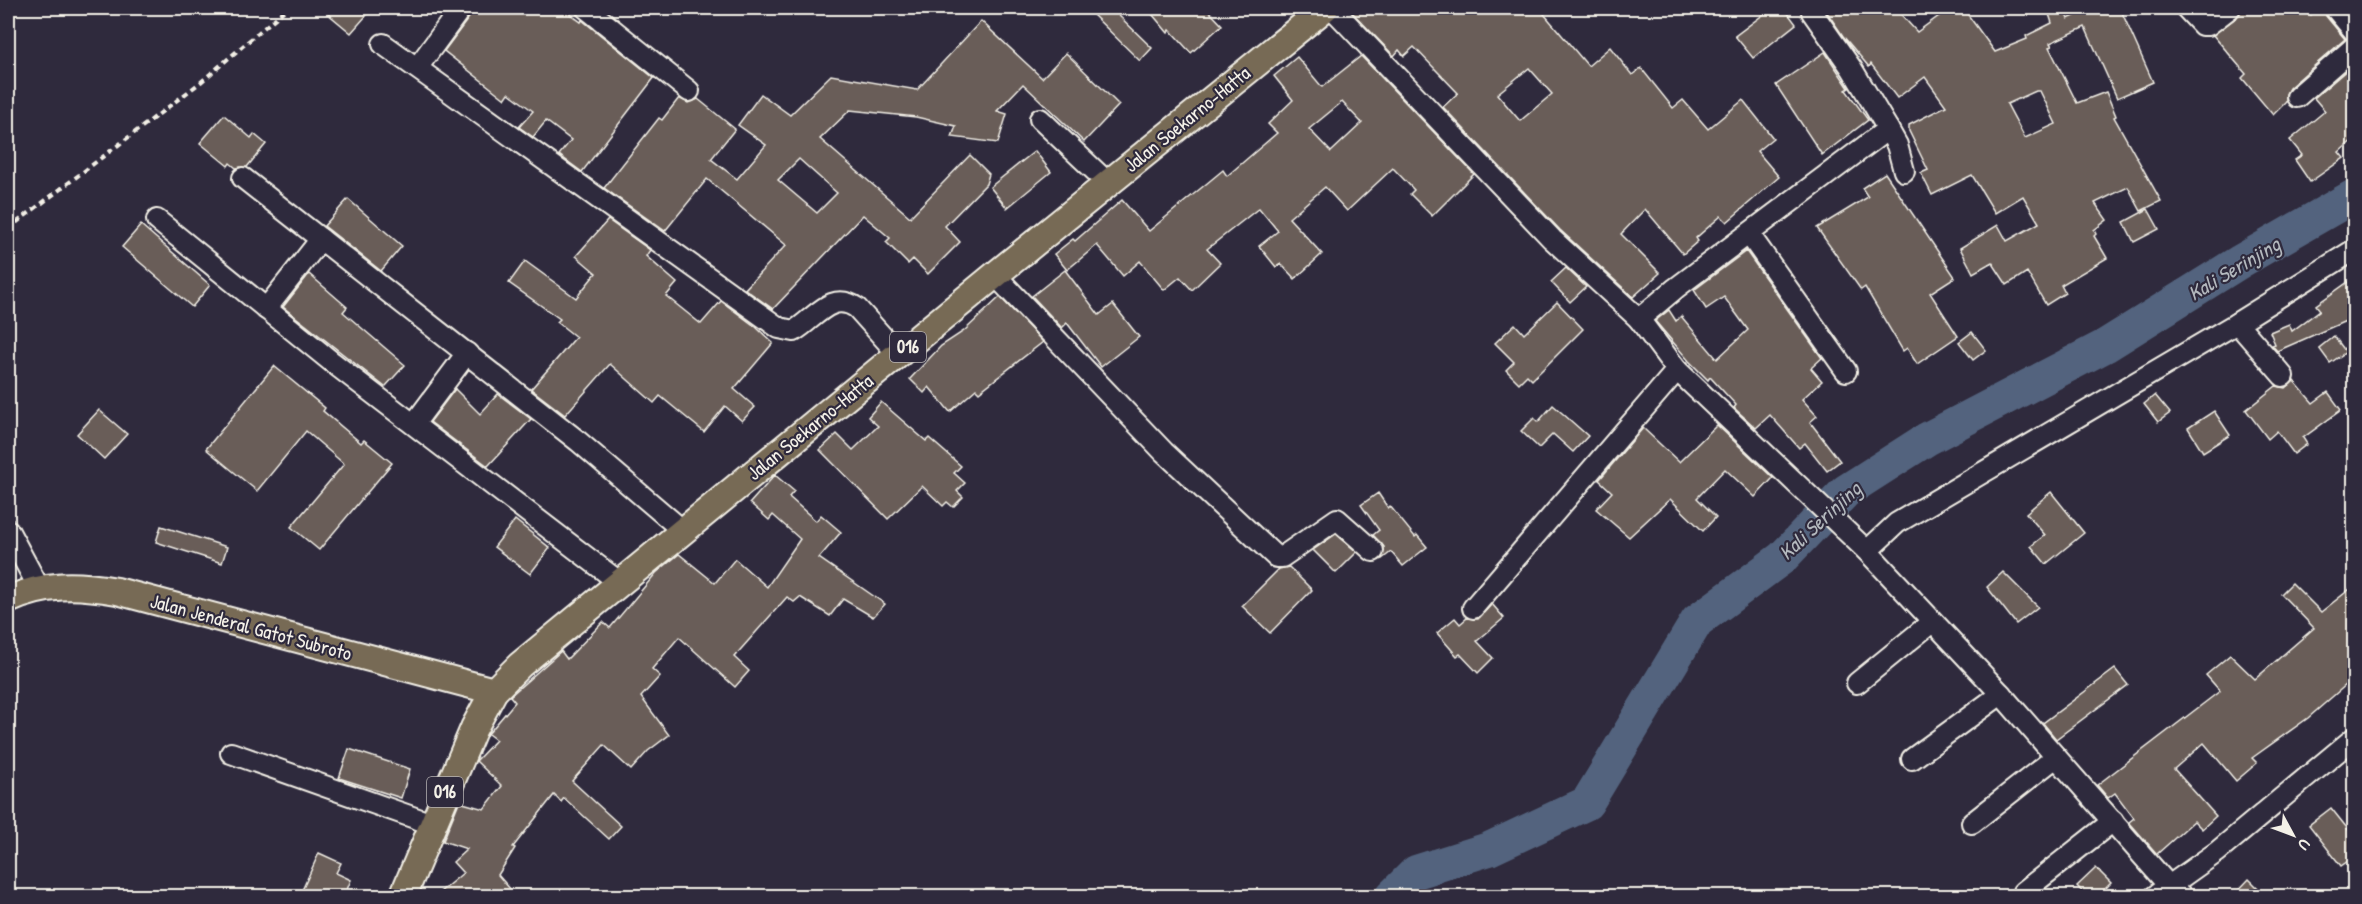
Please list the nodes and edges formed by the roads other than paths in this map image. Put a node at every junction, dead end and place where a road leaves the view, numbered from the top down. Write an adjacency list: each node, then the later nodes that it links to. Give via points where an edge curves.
1 (461, 8): 11 (street)
2 (586, 8): 12 (street)
3 (1812, 8): 15 (street)
4 (2186, 8): 7 (street, via 2202,25)
5 (2335, 8): 8 (street)
6 (1320, 10): 18 (main road, Jalan Soekarno-Hatta / 016); 25 (street, via 1552,239)
7 (2223, 13)
8 (2355, 31)
9 (383, 44): 11 (street)
10 (2355, 47): 13 (street)
11 (417, 68): 28 (street, via 779,328 794,332 820,310 837,301 848,302)
12 (689, 91)
13 (2297, 97)
14 (1040, 119): 18 (street)
15 (1888, 129): 16 (street); 20 (street)
16 (1905, 171)
17 (243, 178): 21 (street)
18 (1108, 183): 23 (main road, Jalan Soekarno-Hatta / 016)
19 (157, 220): 24 (street)
20 (1749, 234): 25 (street); 30 (street)
21 (321, 239): 24 (street); 27 (street)
22 (2355, 250): 26 (street)
23 (994, 275): 28 (main road, Jalan Soekarno-Hatta / 016); 35 (street, via 1164,452 1276,556 1282,557 1337,519)
24 (266, 309): 32 (street)
25 (1639, 319): 29 (street)
26 (2237, 323): 31 (street); 36 (street, via 1897,523)
27 (467, 353): 32 (street); 34 (street, via 658,507)
28 (898, 355): 34 (main road, Jalan Soekarno-Hatta / 016)
29 (1677, 370): 36 (street); 40 (street)
30 (1846, 371)
31 (2283, 376)
32 (414, 424): 37 (street)
33 (8, 530): 38 (street)
34 (682, 531): 37 (main road, Jalan Soekarno-Hatta / 016)
35 (1373, 551)
36 (1867, 551): 41 (street)
37 (619, 582): 43 (main road, Jalan Soekarno-Hatta / 016)
38 (39, 588): 39 (main road, Jalan Jenderal Gatot Subroto); 43 (main road, Jalan Jenderal Gatot Subroto, via 74,585 117,591)
39 (8, 600)
40 (1473, 608)
41 (1932, 622): 42 (street); 44 (street)
42 (1857, 683)
43 (494, 691): 51 (main road, 016)
44 (2001, 694): 47 (street); 48 (street)
45 (2355, 738): 53 (street)
46 (231, 753): 51 (street)
47 (2056, 757): 49 (street); 50 (street)
48 (1912, 759)
49 (2113, 821): 52 (street); 53 (street)
50 (1972, 823)
51 (432, 824): 54 (main road, 016)
52 (2023, 892)
53 (2169, 893)
54 (403, 897)

